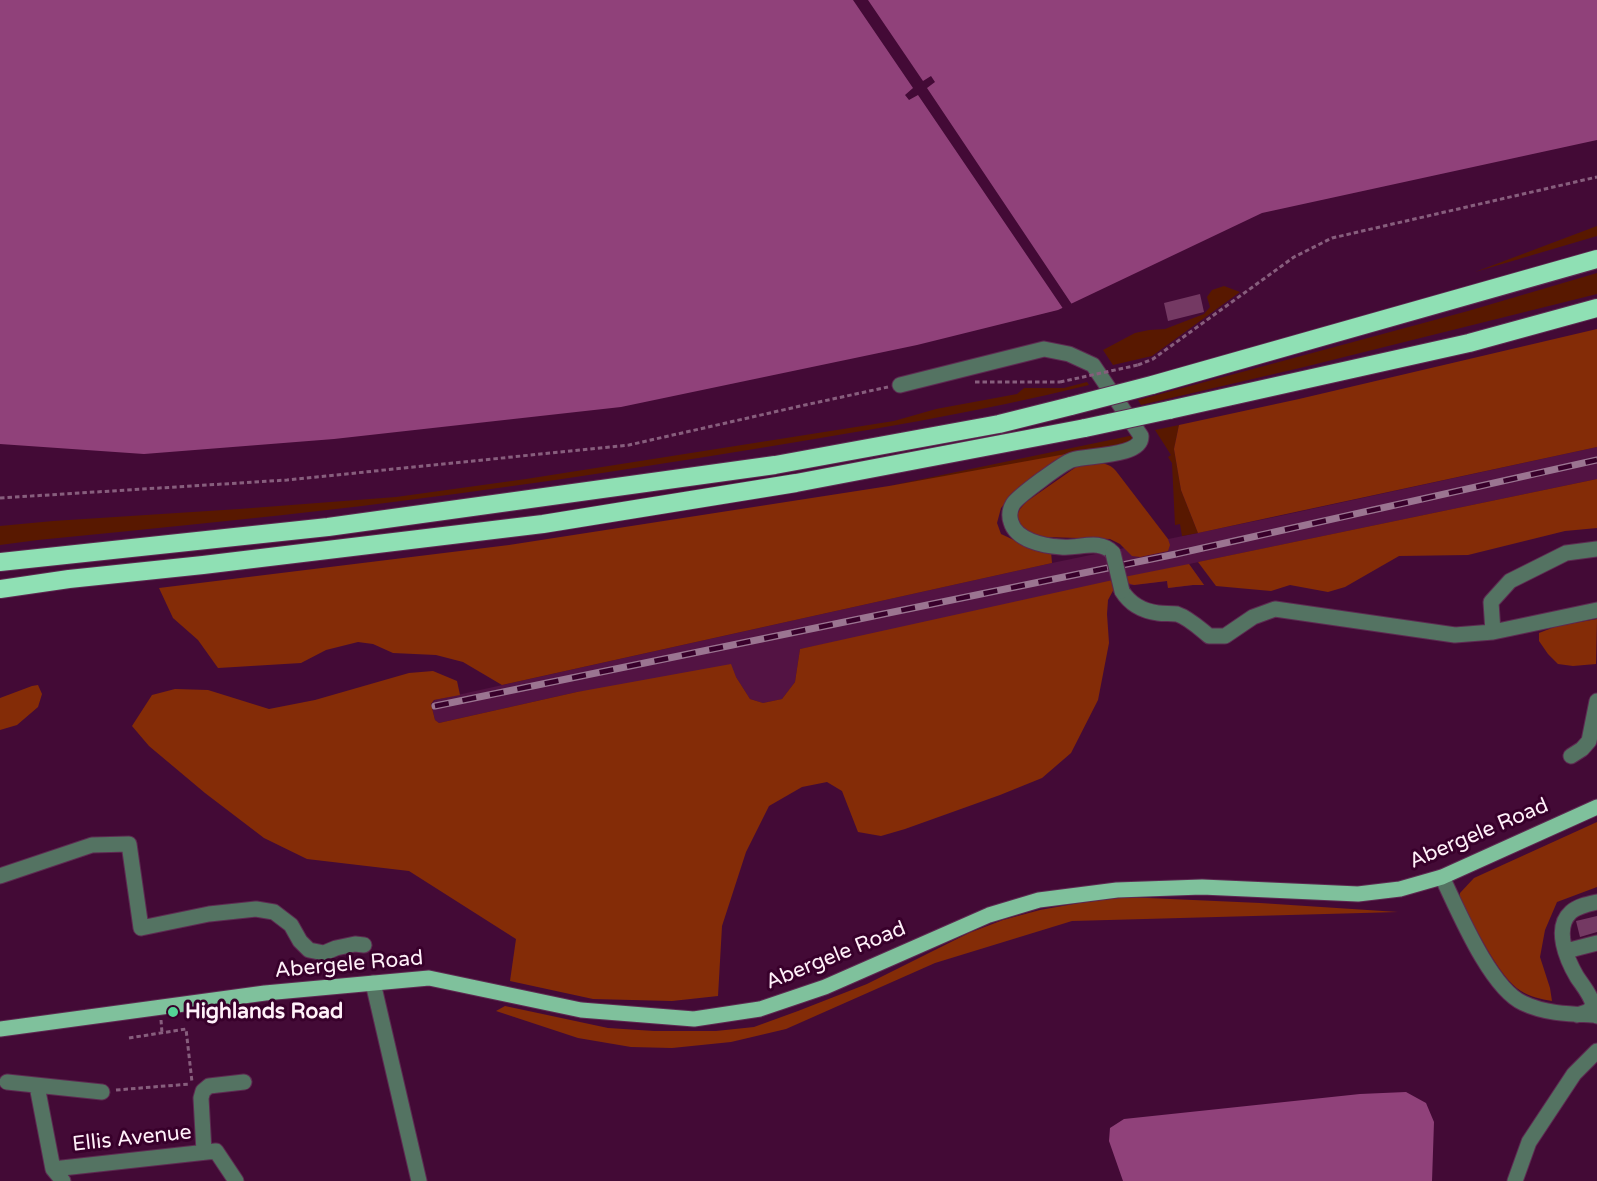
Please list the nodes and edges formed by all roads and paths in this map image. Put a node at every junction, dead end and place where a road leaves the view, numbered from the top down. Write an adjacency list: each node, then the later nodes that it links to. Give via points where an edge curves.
1 (1597, 177): 4 (path, bridge, via 1332,238 1294,256 1153,359 1138,365 1060,382)
2 (1597, 259): 8 (highway, bridge, via 1152,385 999,424 775,465 328,527)
3 (1597, 308): 9 (highway, bridge, via 1469,343 1169,410 796,483 543,524)
4 (965, 382)
5 (900, 385): 6 (path, via 629,446 286,480); 11 (street, bridge, via 1044,349 1069,354 1093,365 1141,436 1140,444 1123,452 1069,461 1012,504 1010,517 1013,529 1023,538 1061,548 1091,544 1107,547 1113,554 1122,591 1136,606 1156,613 1177,614 1209,636 1225,636 1253,616 1275,609 1455,635)
6 (0, 498)
7 (1597, 549): 11 (street, via 1566,553 1510,581 1491,602)
8 (0, 562)
9 (0, 589)
10 (1597, 610): 11 (street)
11 (1493, 632)
12 (1597, 701): 13 (street, via 1589,741)
13 (1571, 756)
14 (1597, 807): 16 (main road, Abergele Road)
15 (0, 876): 19 (street, via 92,845 129,844 141,928 256,909 274,912 291,925 309,950 324,953)
16 (1442, 877): 21 (main road, Abergele Road, via 1400,889 1358,894 1202,888 1117,890 1039,900 989,915 825,987 760,1009 694,1019 581,1010 429,978); 22 (street, via 1497,981 1521,1002 1548,1012)
17 (1597, 902): 20 (street, via 1582,905 1564,922)
18 (1597, 944): 20 (street)
19 (364, 945)
20 (1566, 951): 22 (street, via 1592,998 1589,1011)
21 (373, 983): 24 (main road, Abergele Road, via 265,993); 35 (street)
22 (1577, 1015): 23 (street)
23 (1596, 1015)
24 (0, 1029)
25 (129, 1038): 30 (path, via 186,1029)
26 (1597, 1051): 36 (street, via 1574,1074 1529,1142)
27 (7, 1082): 29 (street)
28 (244, 1082): 30 (street)
29 (37, 1086): 31 (street); 33 (street, Ellis Avenue)
30 (198, 1087): 31 (path); 32 (street)
31 (102, 1092)
32 (204, 1152): 33 (street, Ellis Avenue); 34 (street, Ellis Avenue, via 216,1151)
33 (58, 1175)
34 (236, 1181)
35 (419, 1181)
36 (1515, 1181)

